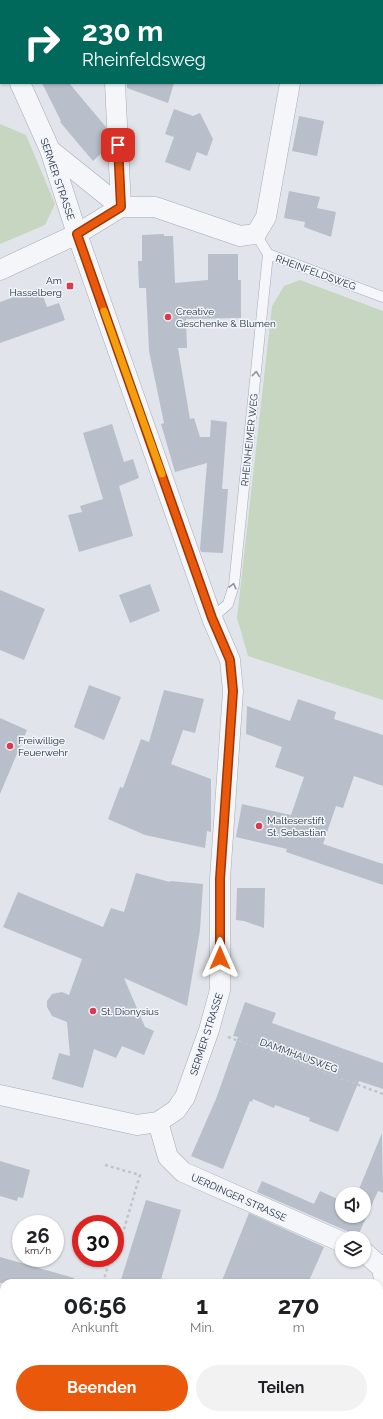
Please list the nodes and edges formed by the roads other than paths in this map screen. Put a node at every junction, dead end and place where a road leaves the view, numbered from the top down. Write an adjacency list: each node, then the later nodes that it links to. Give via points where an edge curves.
1 (20, 84): 4 (street, SERMER STRASSE)
2 (115, 84): 5 (street)
3 (290, 84): 7 (street, via 266,217)
4 (50, 150): 5 (street); 6 (street, SERMER STRASSE)
5 (121, 207): 6 (street); 7 (street, via 155,207 240,236)
6 (77, 234): 9 (street); 11 (street, SERMER STRASSE)
7 (256, 234): 8 (lane, RHEINFELDSWEG)
8 (268, 254): 10 (lane, RHEINFELDSWEG); 11 (lane, RHEINHEIMER WEG, one-way to 8, via 228,604 234,585)
9 (0, 270)
10 (383, 297)
11 (212, 618): 13 (street, SERMER STRASSE, via 230,660 233,691 220,879 220,990 185,1097 176,1110)
12 (0, 1095): 13 (street, via 137,1125)
13 (158, 1122): 14 (street, UERDINGER STRASSE, via 168,1157 183,1172)
14 (335, 1239)
15 (371, 1260): 16 (street)
16 (383, 1273)

